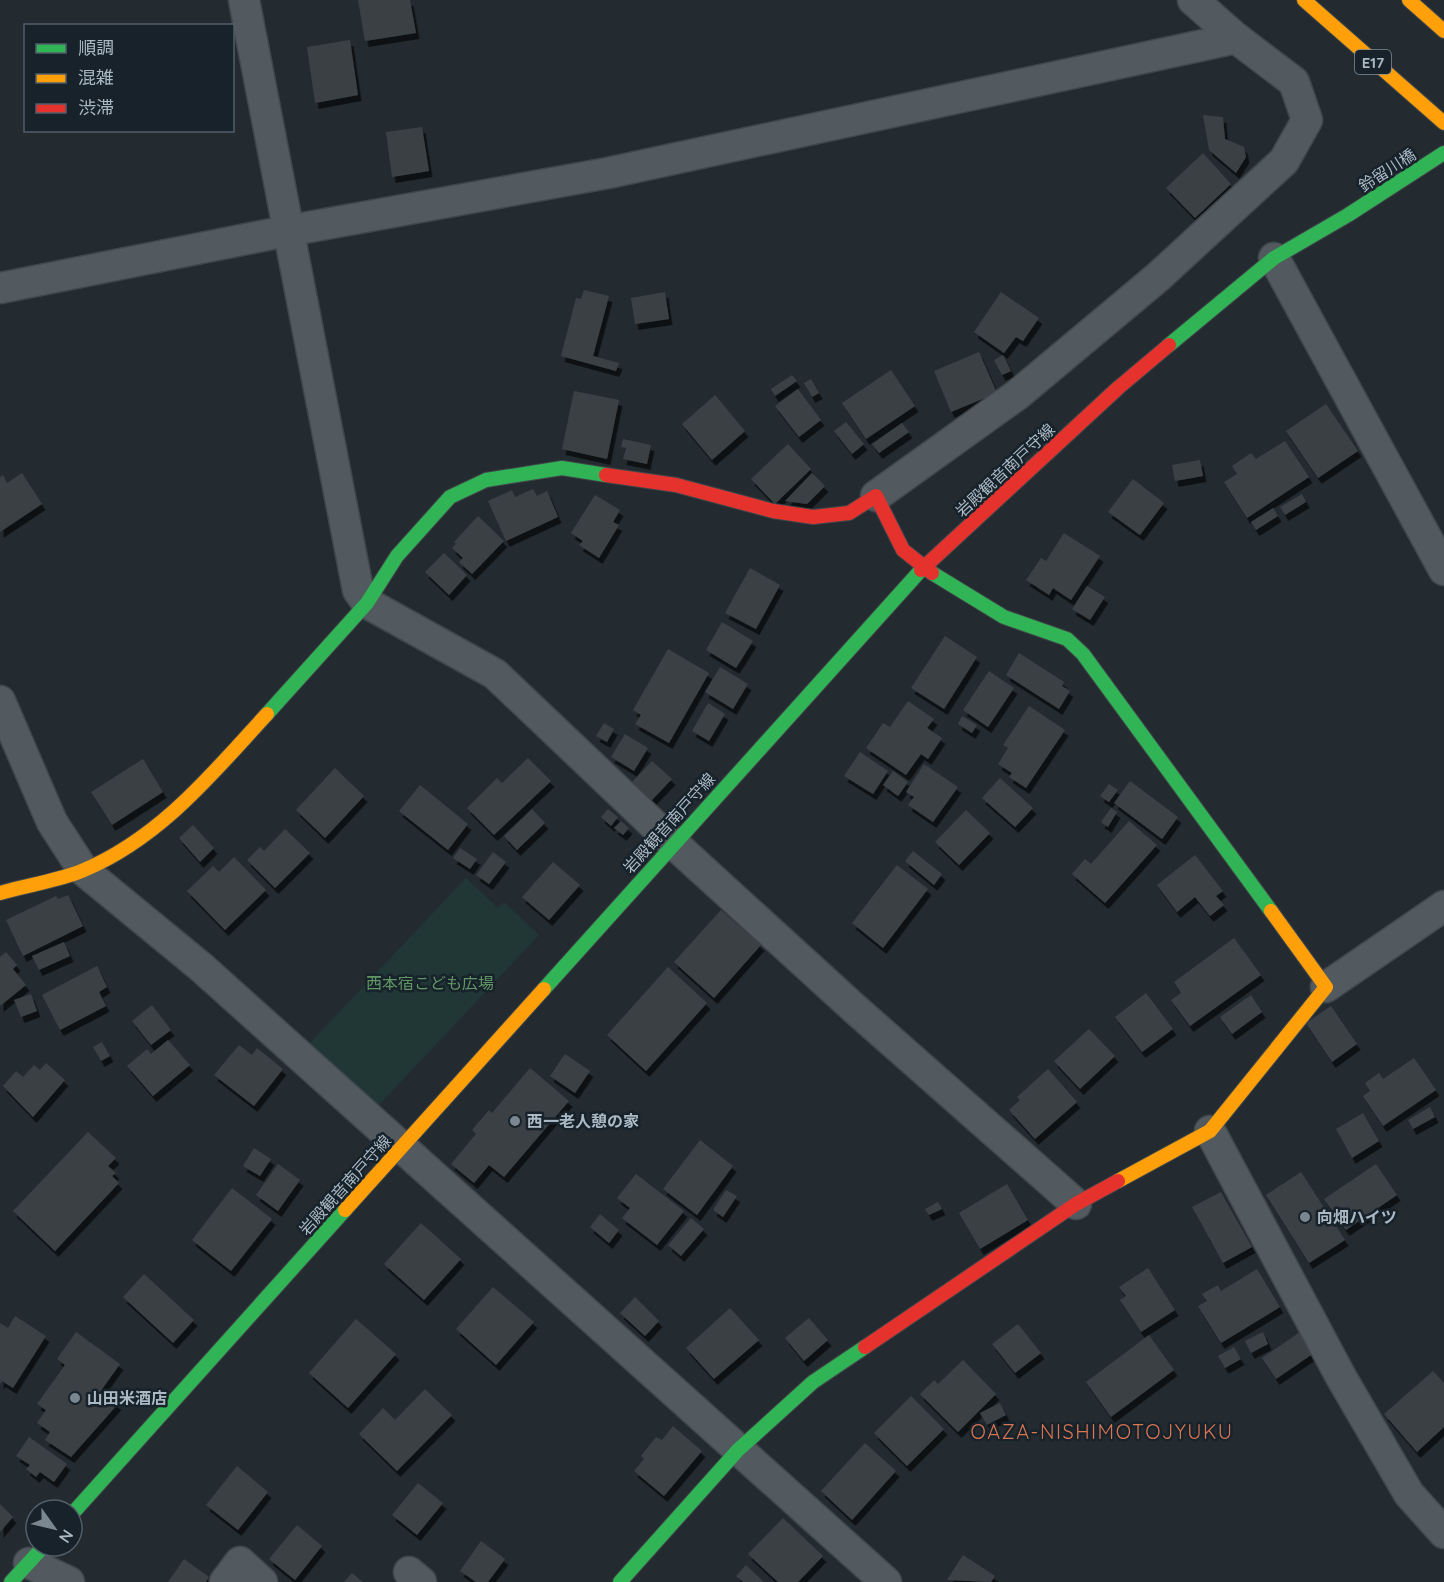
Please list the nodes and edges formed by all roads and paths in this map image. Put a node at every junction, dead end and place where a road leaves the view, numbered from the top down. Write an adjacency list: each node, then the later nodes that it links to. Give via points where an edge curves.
1 (243, 0): 10 (street)
2 (1193, 0): 6 (street)
3 (1304, 0): 7 (main road, E17)
4 (1409, 0): 5 (main road)
5 (1444, 31)
6 (1236, 38): 10 (street, via 608,173); 13 (street, via 1294,82 1308,120 1284,161 1158,277 1017,395)
7 (1444, 123)
8 (1444, 153): 9 (main road, 鈴留川橋)
9 (1348, 215): 11 (main road, 岩殿観音南戸守線)
10 (287, 231): 12 (street); 16 (street, via 358,590)
11 (1274, 258): 14 (main road, 岩殿観音南戸守線, via 1118,388); 15 (street)
12 (0, 288)
13 (876, 496): 14 (main road, via 903,550); 16 (main road, via 849,513 813,517 773,511 676,485 562,468 486,480 450,497 397,556)
14 (923, 568): 18 (main road, 岩殿観音南戸守線); 22 (main road, via 1004,617 1067,639 1083,654)
15 (1444, 570)
16 (368, 603): 18 (street, via 495,674); 19 (main road, via 189,800 138,841)
17 (0, 701): 19 (street, via 52,822)
18 (673, 843): 24 (main road, 岩殿観音南戸守線); 25 (street)
19 (84, 870): 20 (main road); 24 (street, via 201,967)
20 (0, 893)
21 (1444, 906): 22 (street)
22 (1326, 987): 23 (main road)
23 (1209, 1131): 25 (main road); 28 (street, via 1341,1377 1409,1494)
24 (401, 1147): 26 (street); 27 (main road, 岩殿観音南戸守線)
25 (1076, 1204): 26 (main road, via 813,1382)
26 (738, 1450): 33 (main road); 34 (street)
27 (84, 1502)
28 (1444, 1533)
29 (28, 1564): 30 (street)
30 (69, 1582)
31 (225, 1582): 32 (street, via 240,1562)
32 (262, 1582)
33 (620, 1582)
34 (886, 1582)

